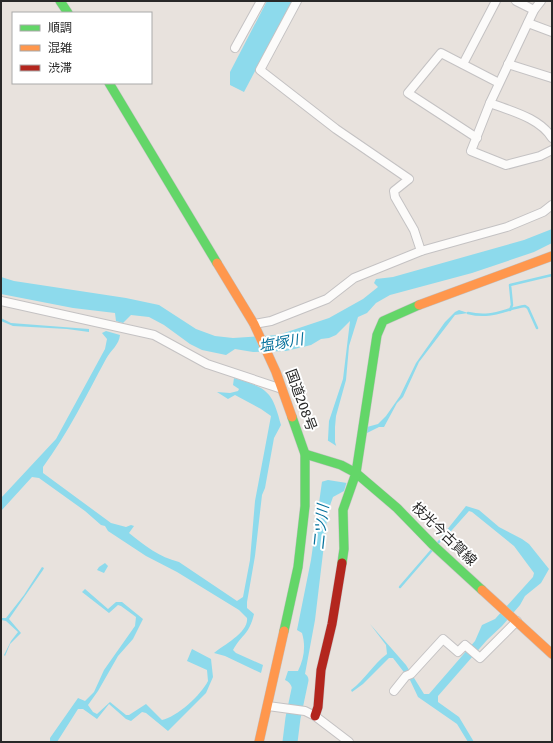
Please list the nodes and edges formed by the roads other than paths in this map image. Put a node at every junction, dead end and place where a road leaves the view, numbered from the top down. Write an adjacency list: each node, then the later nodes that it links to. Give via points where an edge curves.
1 (60, 1): 8 (main road)
2 (261, 1): 11 (street)
3 (297, 1): 22 (street, via 260,70 336,129 409,179 394,190 395,197 414,230)
4 (496, 1): 12 (street)
5 (516, 1): 7 (street)
6 (541, 1): 7 (street)
7 (534, 10): 9 (street)
8 (67, 12)
9 (528, 23): 10 (street); 13 (street)
10 (552, 32)
11 (235, 48)
12 (463, 64): 15 (street); 18 (street, via 441,53 408,93)
13 (508, 64): 14 (street); 15 (street)
14 (552, 78)
15 (500, 83): 17 (street)
16 (110, 84): 25 (main road, 国道208号)
17 (490, 103): 18 (street); 19 (street, via 524,116 547,130)
18 (476, 138): 20 (street, via 471,151 506,166)
19 (552, 138)
20 (552, 150)
21 (552, 205): 22 (street, via 543,212 507,227)
22 (421, 251): 25 (street, via 354,278 327,299 271,321)
23 (552, 256): 28 (main road, via 404,310 383,321 377,335)
24 (1, 302): 26 (street, via 154,335 207,364)
25 (254, 324): 26 (main road, 国道208号)
26 (283, 389): 27 (main road, 国道208号)
27 (305, 454): 28 (main road, 枝光今古賀線); 32 (main road, 国道208号, via 305,506 298,566)
28 (352, 471): 29 (main road, 枝光今古賀線, via 397,508 436,548); 33 (main road, via 343,510 344,549)
29 (514, 619): 30 (main road, 枝光今古賀線); 31 (street, via 480,658 465,645 458,652 442,640)
30 (552, 654)
31 (394, 691)
32 (268, 706): 33 (street, via 296,709); 34 (main road, 国道208号)
33 (315, 716): 35 (street)
34 (259, 742)
35 (349, 742)

